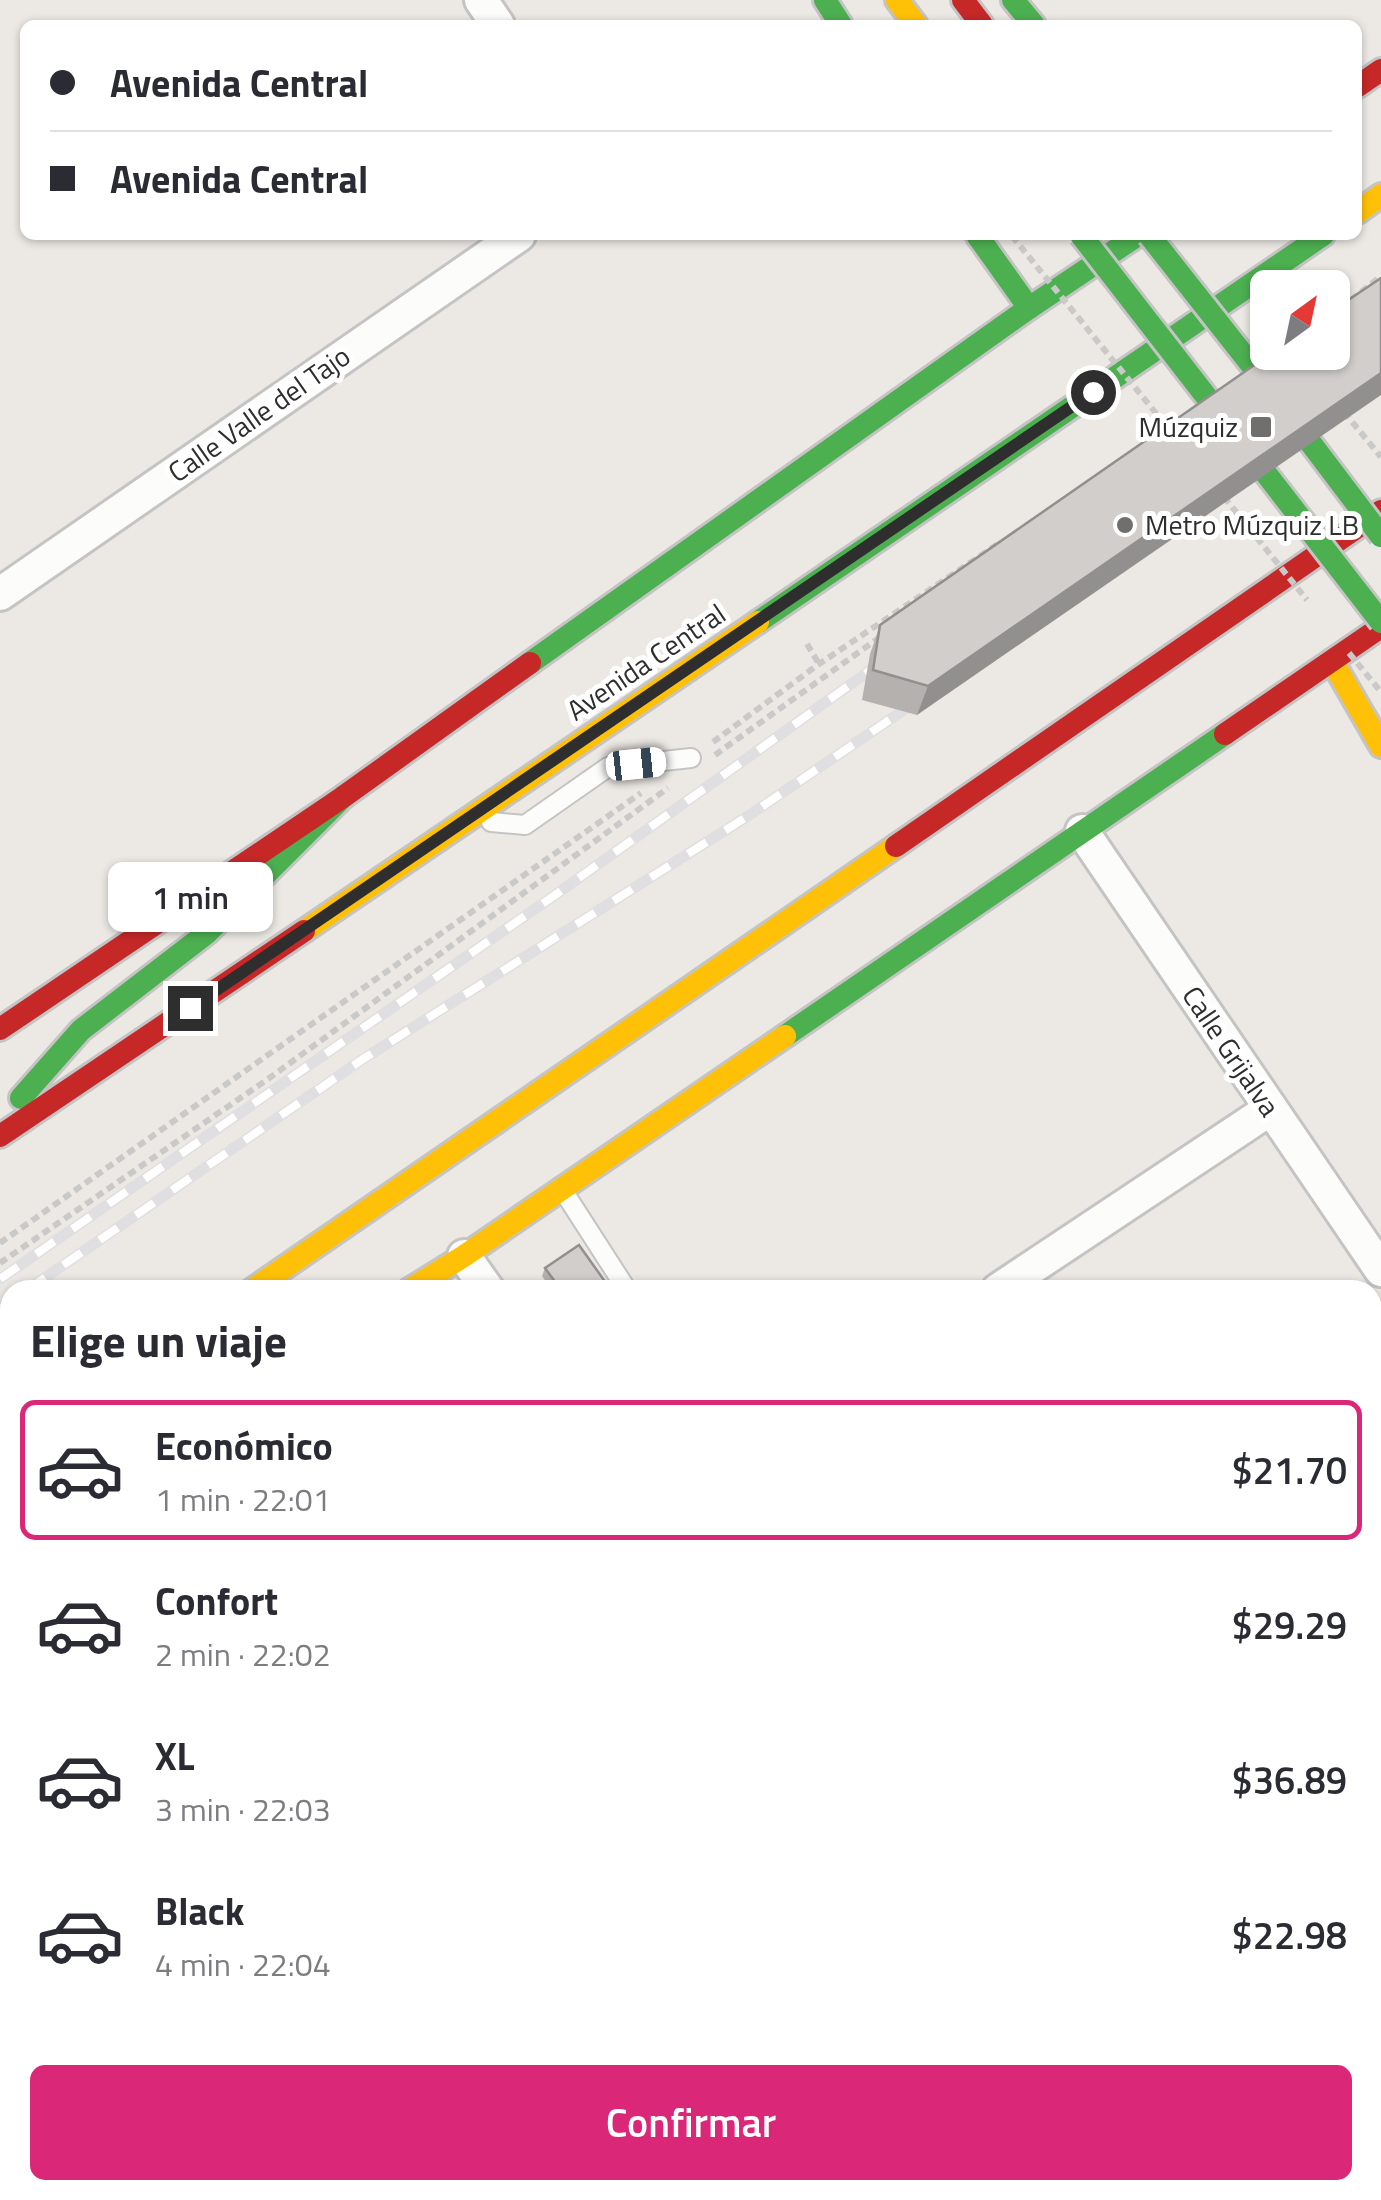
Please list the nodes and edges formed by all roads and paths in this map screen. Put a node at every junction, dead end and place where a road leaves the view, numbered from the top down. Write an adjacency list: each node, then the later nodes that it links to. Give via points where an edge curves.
1 (897, 0): 4 (main road)
2 (962, 0): 5 (main road)
3 (1013, 0): 6 (main road)
4 (912, 20)
5 (978, 20)
6 (1030, 20)
7 (512, 240): 23 (street, Calle Valle del Tajo)
8 (981, 240): 16 (main road)
9 (1015, 240): 19 (path, bridge)
10 (1085, 240): 25 (main road, bridge)
11 (1131, 240): 16 (main road)
12 (1152, 240): 22 (main road, bridge)
13 (1316, 240): 35 (main road, Avenida Central)
14 (1381, 276): 15 (path)
15 (1350, 299)
16 (1029, 308): 34 (main road)
17 (1180, 434): 18 (path)
18 (1164, 444)
19 (1183, 447)
20 (1218, 490): 24 (path, bridge)
21 (1381, 511): 45 (main road)
22 (1381, 536)
23 (0, 594)
24 (1318, 614)
25 (1381, 624): 28 (main road)
26 (890, 630): 32 (path)
27 (806, 642): 29 (path)
28 (1338, 654): 30 (path, bridge); 31 (main road); 36 (main road)
29 (819, 664)
30 (1381, 692)
31 (1381, 746)
32 (697, 761): 35 (lane, via 608,766 525,824)
33 (671, 786): 43 (path, via 268,1079)
34 (343, 798): 37 (main road); 39 (main road, via 208,934 81,1030)
35 (468, 820): 40 (main road, Avenida Central)
36 (1082, 831): 38 (street, Calle Grijalva); 41 (main road)
37 (0, 1029)
38 (1270, 1109): 44 (street, Calle Grijalva); 49 (street)
39 (0, 1121)
40 (0, 1136)
41 (562, 1188): 42 (main road); 48 (lane)
42 (464, 1256): 46 (main road); 47 (street)
43 (0, 1263)
44 (1381, 1270)
45 (266, 1280)
46 (426, 1280)
47 (481, 1280)
48 (621, 1280)
49 (1013, 1280)

